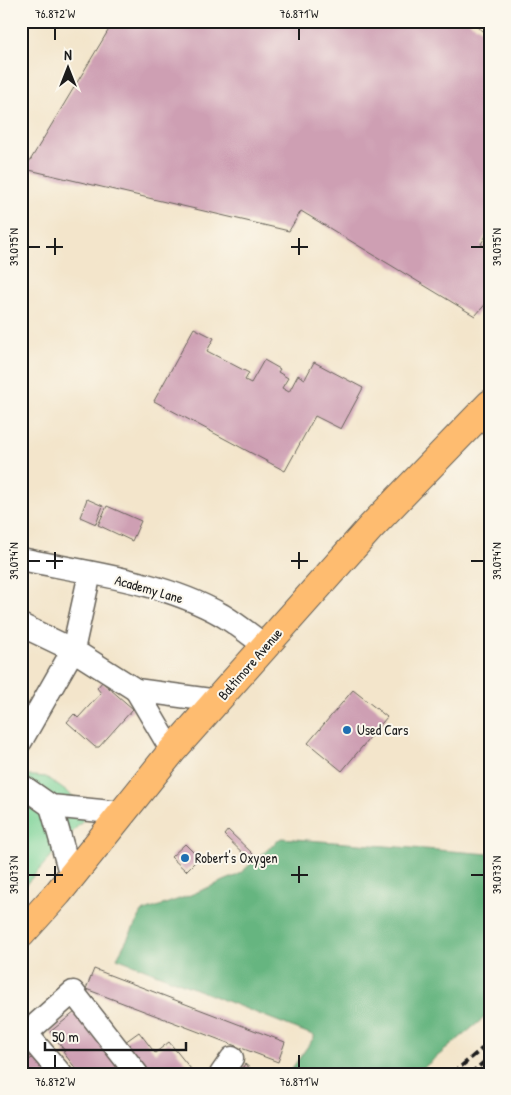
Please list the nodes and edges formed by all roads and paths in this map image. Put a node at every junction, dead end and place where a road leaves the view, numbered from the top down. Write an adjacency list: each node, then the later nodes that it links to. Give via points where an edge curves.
1 (490, 404): 5 (main road, Baltimore Avenue, via 371,527)
2 (21, 559): 3 (street, Academy Lane)
3 (90, 573): 5 (street, Academy Lane, via 182,596 221,615); 6 (street)
4 (21, 625): 6 (street)
5 (265, 646): 8 (main road, Baltimore Avenue)
6 (73, 650): 7 (street); 9 (street)
7 (136, 690): 8 (street); 10 (street)
8 (218, 701): 10 (main road, Baltimore Avenue)
9 (21, 741)
10 (172, 751): 13 (main road, Baltimore Avenue)
11 (21, 785): 12 (street)
12 (51, 806): 13 (street); 14 (street)
13 (120, 813): 14 (main road, Baltimore Avenue)
14 (71, 876): 15 (main road, Baltimore Avenue)
15 (21, 934)
16 (25, 1031): 17 (street); 18 (street, via 73,992)
17 (61, 1074)
18 (137, 1074)

